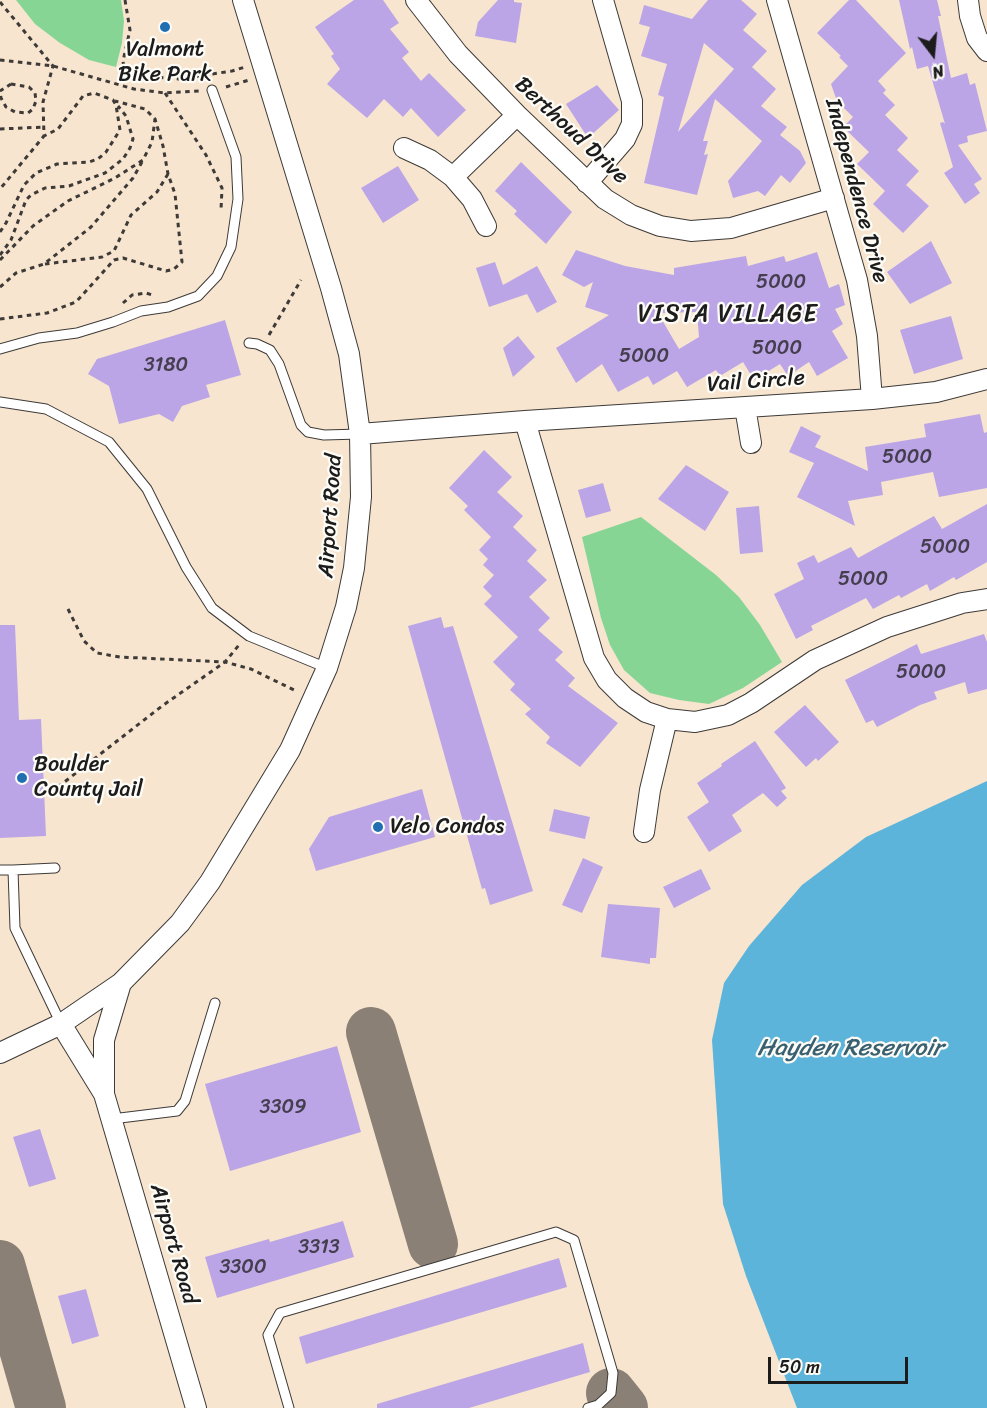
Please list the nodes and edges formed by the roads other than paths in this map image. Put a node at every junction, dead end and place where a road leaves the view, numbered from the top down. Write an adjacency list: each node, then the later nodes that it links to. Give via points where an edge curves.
1 (243, 0): 21 (street, Airport Road, via 349,354)
2 (416, 0): 8 (street, Berthoud Drive, via 458,54)
3 (603, 0): 11 (street, via 632,101 632,124 625,139)
4 (777, 0): 12 (street, Independence Drive)
5 (969, 0): 6 (street, via 977,38)
6 (987, 51)
7 (212, 90): 15 (lane, via 236,157 238,199 231,247 217,276 198,296 178,303 77,333)
8 (517, 115): 10 (street); 11 (street, Berthoud Drive)
9 (404, 148): 10 (street)
10 (453, 177): 13 (street, via 472,199)
11 (587, 183): 12 (street, Berthoud Drive, via 631,215 660,226 690,231 731,228)
12 (834, 198): 17 (street, Independence Drive, via 857,280)
13 (486, 226)
14 (249, 343): 21 (lane, via 270,350 301,425 308,432)
15 (0, 349)
16 (987, 378): 17 (street, Vail Circle, via 936,392)
17 (872, 399): 19 (street, Vail Circle)
18 (0, 402): 24 (lane, via 46,409 109,442 147,489 186,567 212,608 249,636)
19 (745, 407): 20 (street, Vail Circle); 22 (street)
20 (525, 421): 21 (street, Vail Circle); 25 (street, via 594,658 607,680 625,698 646,712)
21 (360, 434): 24 (street, Airport Road, via 361,498 354,568)
22 (751, 443)
23 (987, 599): 25 (street, via 887,627 815,660 728,715 695,722)
24 (327, 668): 30 (street, Airport Road, via 290,750 210,882 180,923)
25 (668, 719): 26 (street)
26 (644, 832)
27 (55, 868): 29 (lane)
28 (0, 870): 29 (lane)
29 (13, 870): 32 (lane, via 15,928)
30 (120, 983): 32 (street, Airport Road); 34 (street, Airport Road, via 104,1040)
31 (215, 1003): 35 (lane, via 186,1101 177,1111)
32 (61, 1024): 33 (street); 34 (street, Airport Road)
33 (0, 1053)
34 (104, 1094): 35 (street, Airport Road)
35 (112, 1119): 36 (street, Airport Road)
36 (196, 1408)
37 (289, 1408): 38 (lane, via 268,1335 280,1313 556,1232 574,1240 614,1373 611,1394)
38 (588, 1408)

